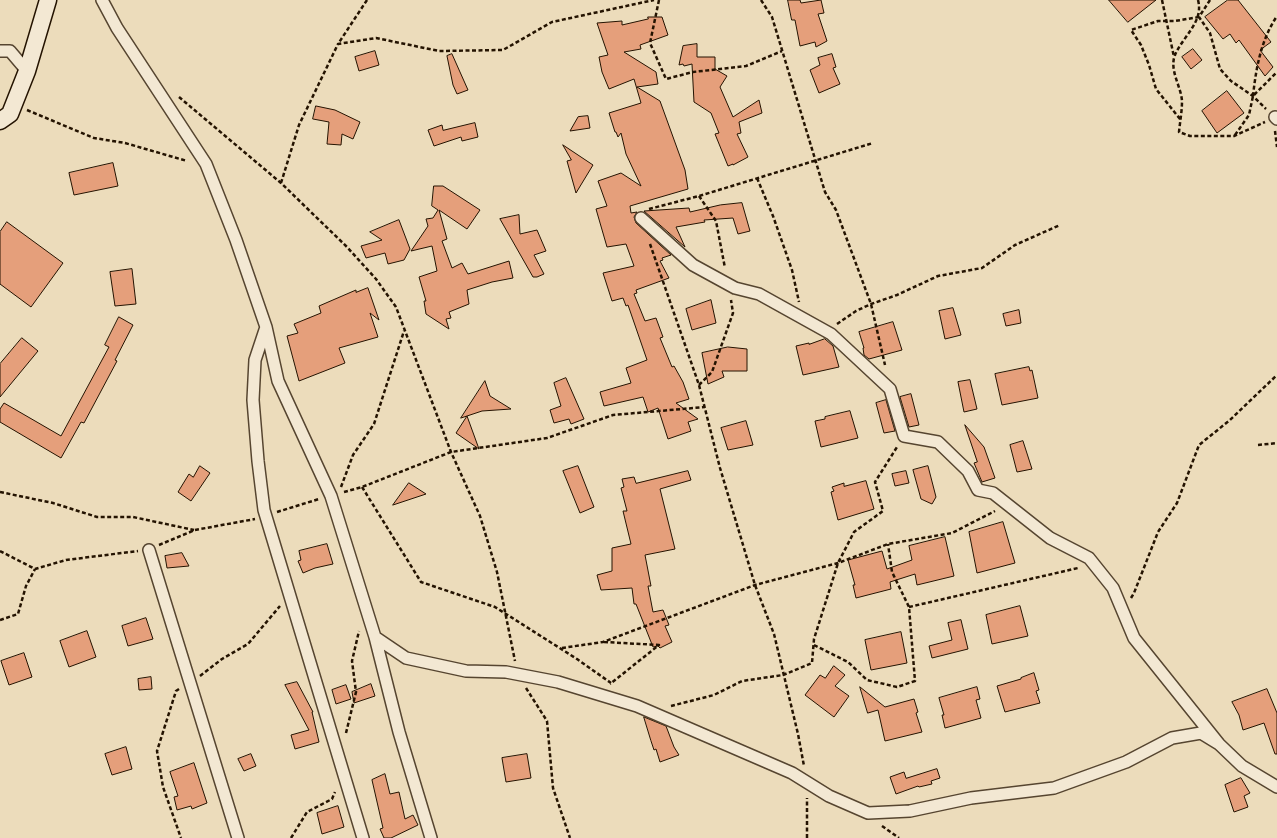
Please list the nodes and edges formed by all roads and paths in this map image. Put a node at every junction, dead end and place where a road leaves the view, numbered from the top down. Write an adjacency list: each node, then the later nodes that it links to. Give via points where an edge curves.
1 (48, 0): 17 (street)
2 (102, 0): 28 (street)
3 (367, 0): 13 (path)
4 (654, 0): 13 (path, via 552,22 503,50 439,51 376,38)
5 (659, 0): 15 (path, via 650,43 666,79 693,72 746,66)
6 (761, 0): 15 (path, via 772,17)
7 (1162, 0): 12 (path)
8 (1198, 0): 11 (path)
9 (1210, 0): 11 (path)
10 (1277, 16): 20 (path, via 1257,65)
11 (1199, 17): 12 (path); 16 (path); 20 (path, via 1210,33 1220,69)
12 (1166, 21): 16 (path); 23 (path, via 1131,30 1150,65 1156,89)
13 (338, 44): 30 (path, via 299,125)
14 (0, 51): 17 (street, via 10,51)
15 (782, 51): 27 (path)
16 (1174, 56): 23 (path, via 1173,68 1182,98)
17 (26, 71): 21 (street)
18 (1277, 72): 20 (path)
19 (173, 93): 30 (path)
20 (1253, 96): 22 (path); 25 (path, via 1249,115)
21 (14, 104): 24 (street, via 10,114); 28 (path, via 94,138)
22 (1276, 118): 25 (path)
23 (1180, 120): 25 (path, via 1179,132 1190,136)
24 (0, 121)
25 (1234, 136)
26 (873, 143): 27 (path)
27 (816, 160): 29 (path); 33 (path, via 825,192 836,210)
28 (206, 164): 35 (street)
29 (757, 178): 31 (path, via 636,212); 34 (path, via 792,270)
30 (281, 183): 36 (path, via 376,279 396,307)
31 (641, 218): 34 (street, via 693,265 735,288 759,294); 40 (path)
32 (1060, 225): 33 (path, via 1015,245 982,268 938,276)
33 (871, 304): 37 (path); 39 (path)
34 (805, 320): 37 (street)
35 (266, 327): 47 (street, via 278,381); 77 (street, via 254,360 253,400 264,510)
36 (405, 330): 44 (path); 47 (path, via 374,424 353,455 340,489)
37 (826, 331): 39 (street)
38 (1277, 375): 60 (path, via 1199,445 1177,503 1158,532 1134,594)
39 (890, 389): 41 (street)
40 (705, 407): 44 (path, via 614,415 546,438); 58 (path)
41 (904, 436): 48 (street, via 938,442 968,471 978,490 993,493); 55 (path, via 875,482 883,511 854,532)
42 (1277, 442): 43 (path)
43 (1258, 445)
44 (452, 452): 45 (path); 61 (path, via 480,516)
45 (362, 487): 47 (path); 61 (path, via 422,582)
46 (0, 492): 51 (path, via 53,503 97,517 133,517)
47 (330, 496): 49 (path); 63 (street)
48 (1007, 504): 52 (path, via 952,534); 56 (street, via 1050,538 1089,558)
49 (276, 513)
50 (257, 518): 51 (path)
51 (195, 530): 53 (path)
52 (888, 544): 55 (path); 59 (path, via 892,572)
53 (148, 550): 57 (path, via 66,560); 76 (street)
54 (0, 551): 57 (path)
55 (838, 563): 58 (path); 65 (path)
56 (1094, 564): 59 (path); 60 (street, via 1113,588)
57 (35, 569): 62 (path, via 18,614)
58 (754, 585): 64 (path); 68 (path, via 774,634)
59 (909, 607): 65 (path, via 915,681 896,688 867,680 848,662)
60 (1122, 610): 73 (street, via 1134,638)
61 (506, 614): 66 (path); 67 (path)
62 (0, 620)
63 (375, 637): 67 (street, via 406,658 466,671); 78 (street)
64 (603, 642): 66 (path); 69 (path, via 659,646)
65 (813, 645): 68 (path, via 812,663)
66 (560, 648): 69 (path)
67 (518, 675): 71 (street, via 558,682); 79 (path, via 547,721 553,788)
68 (783, 676): 72 (path, via 742,681 714,695); 74 (path)
69 (611, 683): 70 (path); 71 (path)
70 (619, 689)
71 (597, 694): 72 (street)
72 (650, 712): 74 (street)
73 (1219, 744): 74 (street, via 1201,733 1172,738 1126,762 1054,788 971,798 910,811 868,813 829,796); 75 (street, via 1242,766)
74 (807, 782): 80 (path)
75 (1277, 787)
76 (238, 838)
77 (363, 838)
78 (431, 838)
79 (570, 838)
80 (807, 838)

